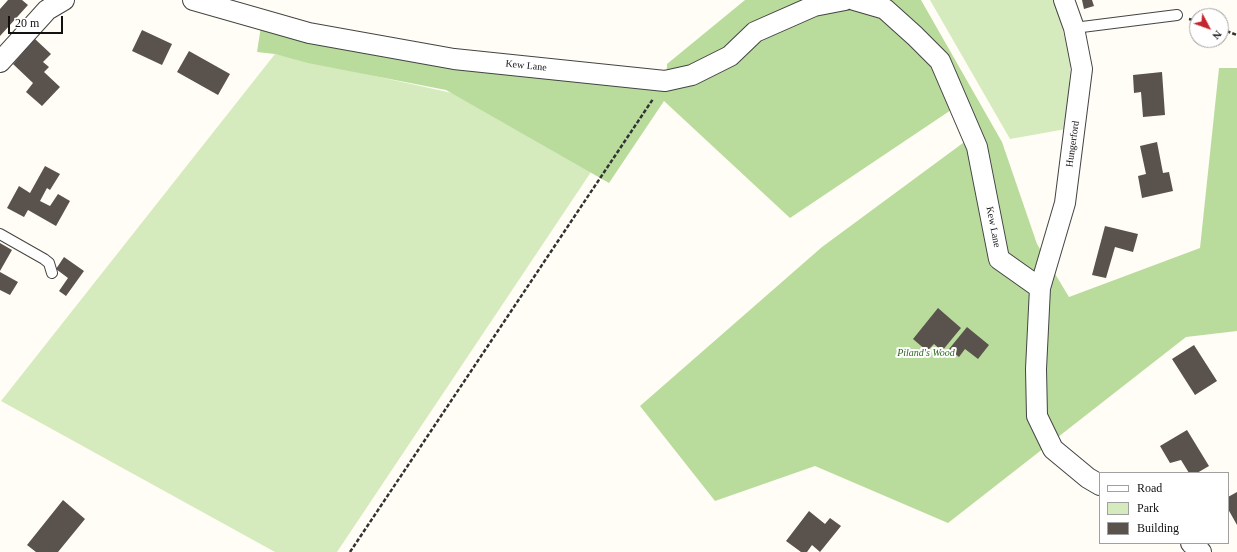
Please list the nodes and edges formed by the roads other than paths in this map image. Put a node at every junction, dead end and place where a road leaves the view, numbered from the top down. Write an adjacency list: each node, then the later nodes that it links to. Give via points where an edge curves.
1 (64, 0): 8 (street, via 47,10)
2 (193, 0): 3 (street, Kew Lane, via 309,33 454,59 666,80 692,75 730,56 755,32 814,6)
3 (845, 0)
4 (854, 0): 11 (street, Kew Lane, via 885,9 940,61 977,147 999,259)
5 (1064, 0): 7 (street, Hungerford)
6 (1177, 15): 7 (lane)
7 (1074, 28): 11 (street, Hungerford, via 1082,69 1077,115 1065,203)
8 (2, 57)
9 (0, 234): 10 (lane, via 44,259 49,263)
10 (52, 273)
11 (1040, 288): 12 (street, via 1036,369 1038,416 1053,448)
12 (1099, 484)
13 (1192, 544): 14 (street)
14 (1201, 552)

